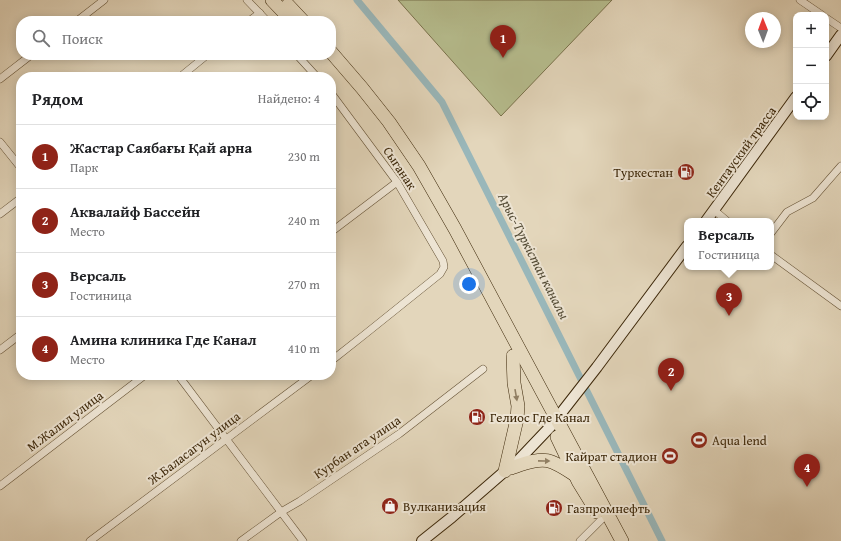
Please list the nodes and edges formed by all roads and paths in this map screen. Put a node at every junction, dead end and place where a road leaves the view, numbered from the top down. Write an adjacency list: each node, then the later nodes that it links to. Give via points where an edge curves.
1 (104, 0): 8 (street)
2 (247, 0): 6 (street)
3 (272, 0): 11 (highway)
4 (283, 0): 12 (highway)
5 (800, 0): 7 (street)
6 (260, 12): 9 (street); 10 (street)
7 (818, 12)
8 (83, 16)
9 (255, 16)
10 (263, 16)
11 (287, 16)
12 (298, 16)
13 (829, 20): 14 (street)
14 (841, 28)
15 (841, 35): 16 (main road)
16 (829, 52)
17 (336, 58): 49 (highway, via 389,122 419,166 455,229)
18 (25, 60): 24 (street)
19 (202, 60): 22 (street)
20 (302, 60): 23 (street)
21 (327, 60): 43 (highway, via 382,126 412,170)
22 (186, 72)
23 (313, 72)
24 (0, 79)
25 (793, 101): 32 (main road, Кентауский трасса)
26 (336, 103): 30 (street, Сыганак)
27 (0, 142): 28 (street)
28 (16, 162)
29 (841, 166): 37 (street, via 813,198 786,212)
30 (397, 182): 36 (street); 44 (street, Сыганак, via 443,261 444,267 440,274)
31 (16, 202): 33 (street)
32 (714, 210): 34 (main road, Кентауский трасса); 35 (street)
33 (0, 214)
34 (708, 218)
35 (723, 218)
36 (336, 228)
37 (774, 229)
38 (684, 250): 49 (main road)
39 (774, 257): 40 (street)
40 (841, 306)
41 (16, 338): 42 (street)
42 (0, 350)
43 (513, 356): 49 (highway); 51 (highway, one-way to 51, via 518,406)
44 (336, 357)
45 (483, 368): 54 (street, Курбан ата улица, via 399,434)
46 (138, 380): 53 (street, М.Жалил улица)
47 (182, 380): 50 (street)
48 (305, 380): 50 (street, Ж.Баласагун улица)
49 (554, 422): 51 (main road); 52 (highway); 62 (highway)
50 (226, 439): 54 (street); 56 (street, Ж.Баласагун улица)
51 (508, 469): 52 (highway, one-way to 52, via 532,461 550,461); 59 (main road)
52 (575, 475): 55 (highway)
53 (0, 486)
54 (281, 512): 57 (street, Курбан ата улица); 58 (street)
55 (601, 520): 60 (street); 61 (highway)
56 (90, 541)
57 (241, 541)
58 (303, 541)
59 (422, 541)
60 (580, 541)
61 (613, 541)
62 (622, 541)

